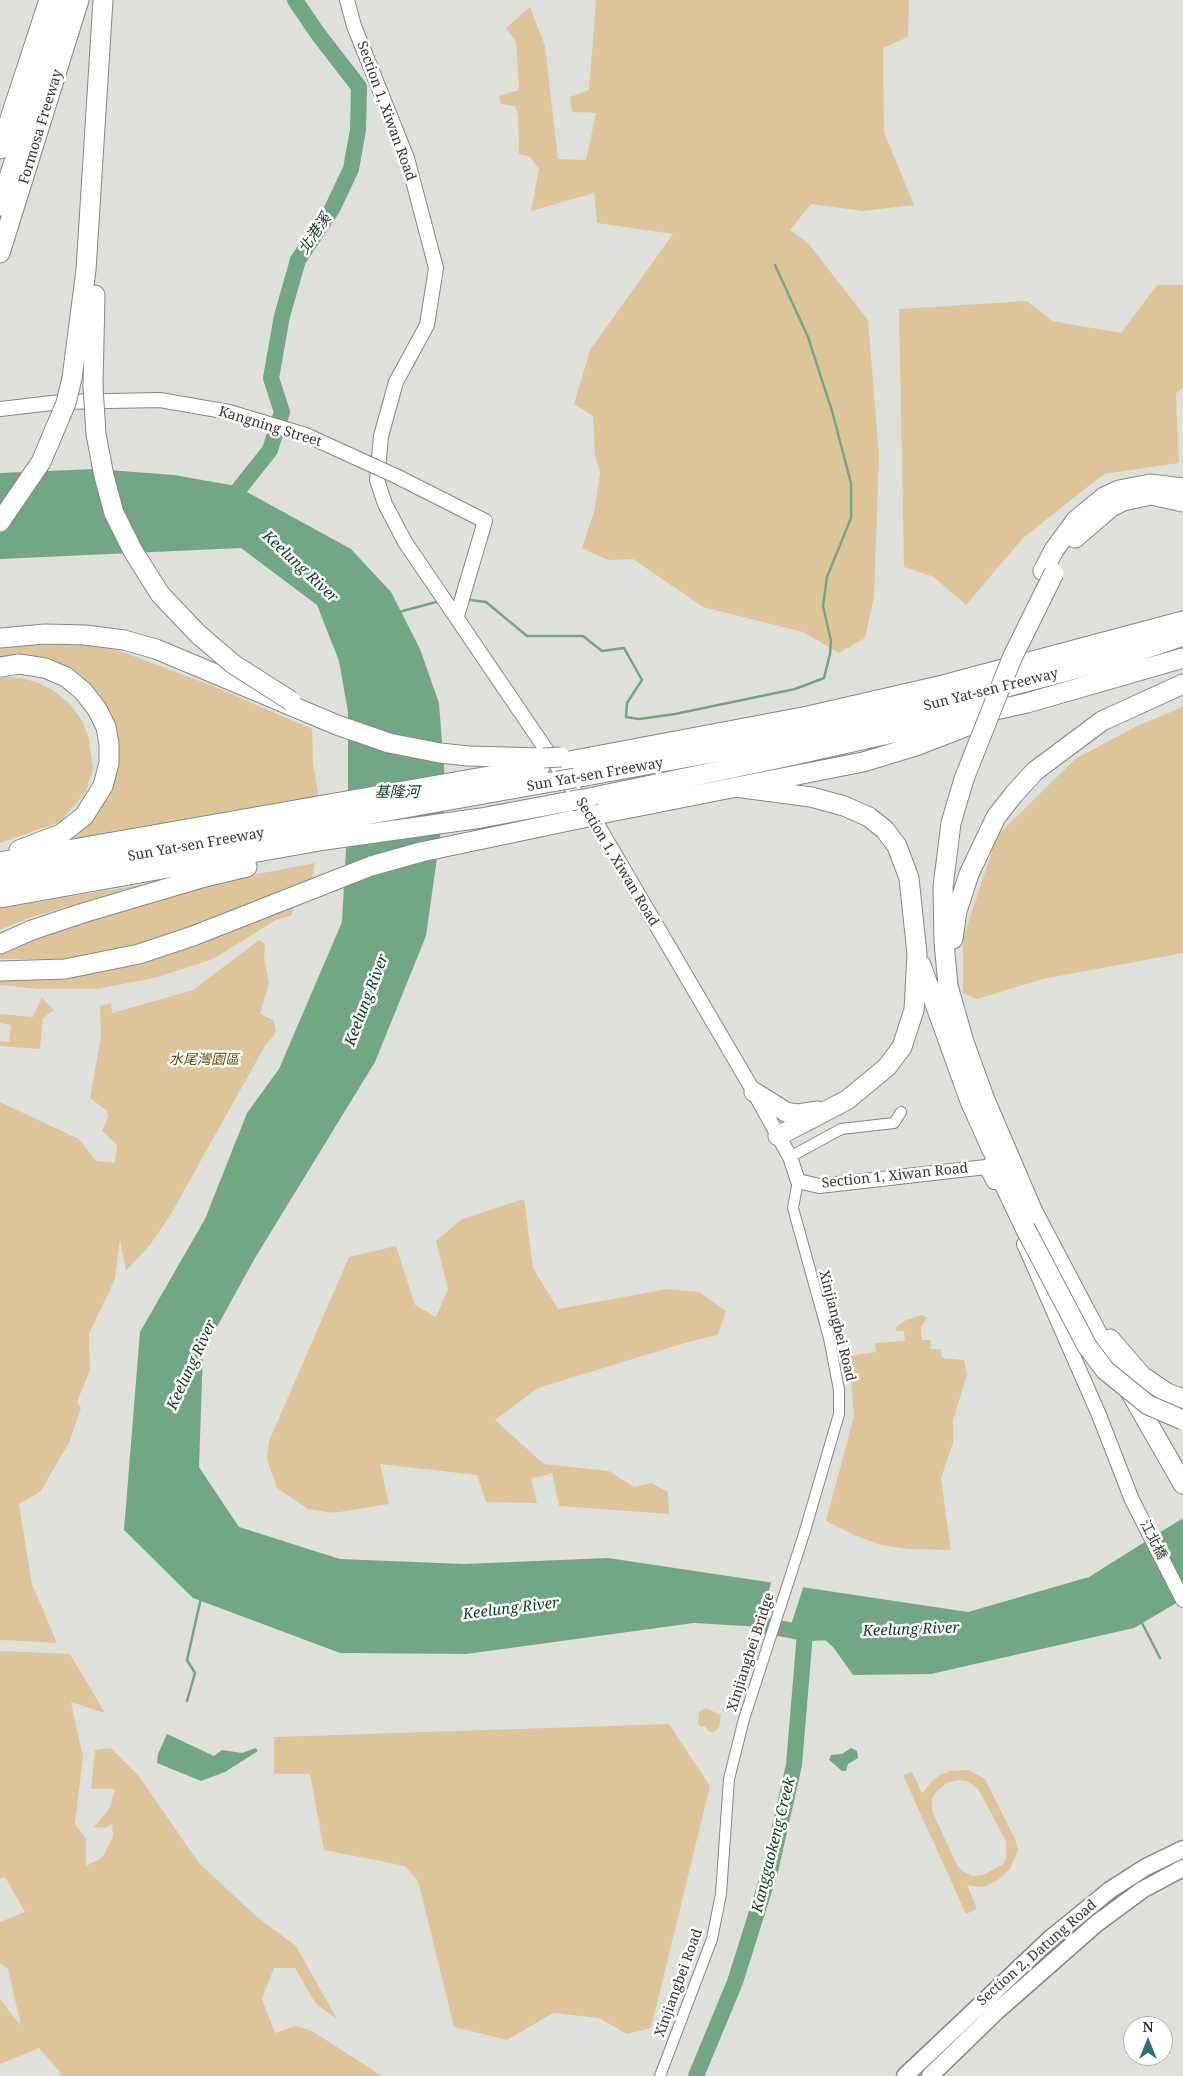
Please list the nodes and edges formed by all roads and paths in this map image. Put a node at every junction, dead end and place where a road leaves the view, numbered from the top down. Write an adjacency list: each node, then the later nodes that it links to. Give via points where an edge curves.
1 (49, 0): 6 (highway)
2 (64, 0): 8 (highway, Formosa Freeway)
3 (79, 0): 9 (highway, Formosa Freeway)
4 (103, 0): 7 (highway)
5 (347, 0): 16 (street, Section 1, Xiwan Road, via 354,26 407,158 436,268 427,325 396,382 390,402 381,436 377,480 385,504 405,542)
6 (0, 149)
7 (92, 189): 13 (highway, bridge, via 81,325 66,403 41,462); 25 (highway, bridge, via 96,260 93,386 96,434 114,513 160,594 198,634 233,664)
8 (0, 206)
9 (0, 253)
10 (0, 409): 16 (street, Kangning Street, bridge, via 60,402 160,400 229,412 306,435 398,476 484,521)
11 (1183, 488): 14 (highway, via 1143,484 1104,497 1076,520 1054,550)
12 (1183, 502): 14 (highway, via 1151,495 1111,507 1068,546)
13 (0, 522)
14 (1048, 572): 37 (highway, bridge, via 959,775 943,887)
15 (1183, 612): 18 (highway)
16 (457, 616): 38 (street, Section 1, Xiwan Road, via 600,829)
17 (1183, 621): 18 (highway)
18 (1131, 635): 26 (highway, via 808,716)
19 (1183, 636): 28 (highway, Sun Yat-sen Freeway, via 1124,656 976,695 821,731 566,780)
20 (0, 638): 25 (highway, via 46,634 124,640 156,649)
21 (1183, 658): 24 (highway, Sun Yat-sen Freeway)
22 (0, 667): 30 (highway, via 19,664 44,668 66,677 97,709 106,727 109,744 109,762 103,786 84,816 61,834)
23 (1183, 684): 37 (highway, via 1102,721 1035,771 996,817 968,874 956,911)
24 (1027, 703): 27 (highway, via 916,746 863,762); 29 (highway, Sun Yat-sen Freeway, via 790,756 481,818)
25 (315, 716): 26 (highway, via 389,742 440,753)
26 (554, 761): 28 (highway)
27 (735, 787): 35 (highway, via 811,797 844,806 869,817 885,830 898,846 909,878); 36 (highway, via 459,844 371,866 139,954 65,968)
28 (474, 788): 29 (highway, Sun Yat-sen Freeway)
29 (325, 830): 31 (highway); 32 (highway, Sun Yat-sen Freeway); 33 (highway, Sun Yat-sen Freeway); 34 (highway, via 205,877 83,913)
30 (0, 855)
31 (0, 862)
32 (0, 880)
33 (0, 898)
34 (0, 944)
35 (917, 954): 37 (highway, via 929,994); 39 (highway, via 914,1010 902,1047 868,1084)
36 (0, 970)
37 (948, 1013): 44 (highway, via 964,1042); 44 (highway, via 955,1064 992,1150 994,1165)
38 (754, 1092): 39 (highway, via 775,1107 798,1114); 41 (street, Section 1, Xiwan Road)
39 (831, 1108): 41 (highway)
40 (901, 1112): 42 (street, via 894,1122 840,1129)
41 (778, 1136): 42 (street, Section 1, Xiwan Road)
42 (790, 1157): 43 (street, Section 1, Xiwan Road)
43 (798, 1181): 49 (street, Section 1, Xiwan Road, via 819,1186 986,1167 1027,1251); 50 (street, Xinjiangbei Road, via 793,1208 828,1334 839,1390 839,1414)
44 (1029, 1220): 45 (highway); 47 (highway, bridge, via 1087,1346 1105,1370 1148,1405)
45 (1079, 1299): 46 (highway, via 1142,1376 1167,1393); 48 (highway)
46 (1183, 1399)
47 (1183, 1420)
48 (1179, 1477)
49 (1136, 1507): 51 (street, 江北橋)
50 (804, 1534): 52 (street, Xinjiangbei Bridge, via 744,1719)
51 (1183, 1600)
52 (729, 1779): 57 (street, Xinjiangbei Road, via 722,1894 712,1939)
53 (1183, 1850): 55 (main road, Section 2, Datung Road, via 1146,1867 1110,1890 1051,1938)
54 (1183, 1868): 56 (main road, Section 2, Datung Road, via 1142,1890 1096,1924)
55 (972, 2011): 56 (main road); 58 (main road, Section 2, Datung Road)
56 (987, 2022): 59 (main road, Section 2, Datung Road)
57 (660, 2076)
58 (905, 2076)
59 (930, 2076)

